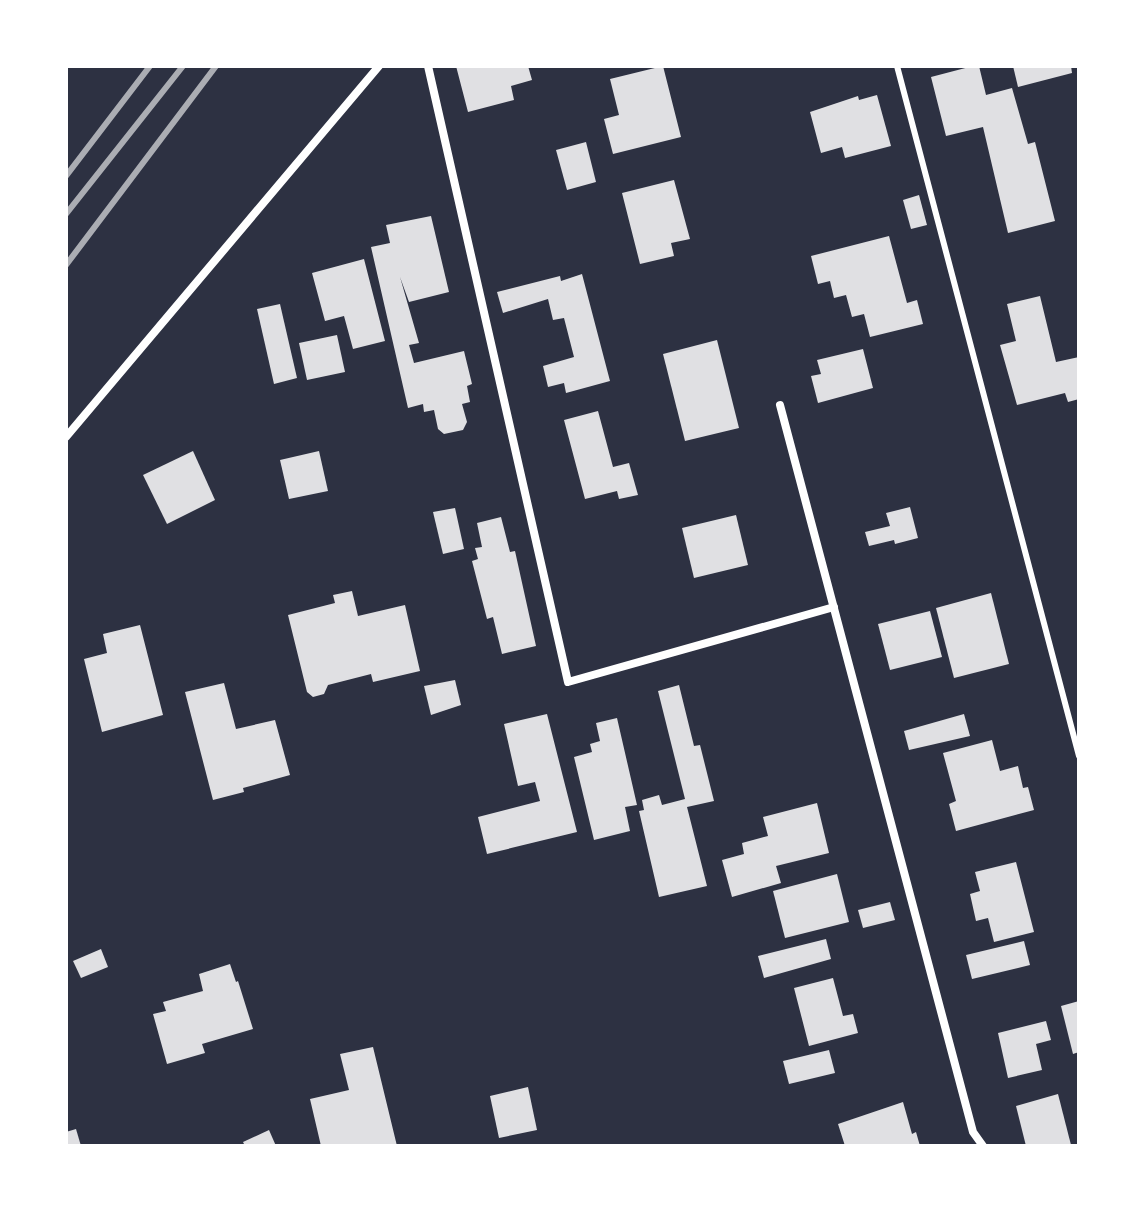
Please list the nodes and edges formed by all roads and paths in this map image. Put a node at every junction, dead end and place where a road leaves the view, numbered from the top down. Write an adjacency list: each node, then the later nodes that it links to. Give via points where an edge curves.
1 (379, 66): 5 (street)
2 (428, 66): 6 (street, via 568,682)
3 (897, 66): 7 (lane)
4 (780, 405): 6 (street)
5 (66, 437)
6 (834, 607): 8 (street, via 973,1132)
7 (1079, 756)
8 (983, 1146)

